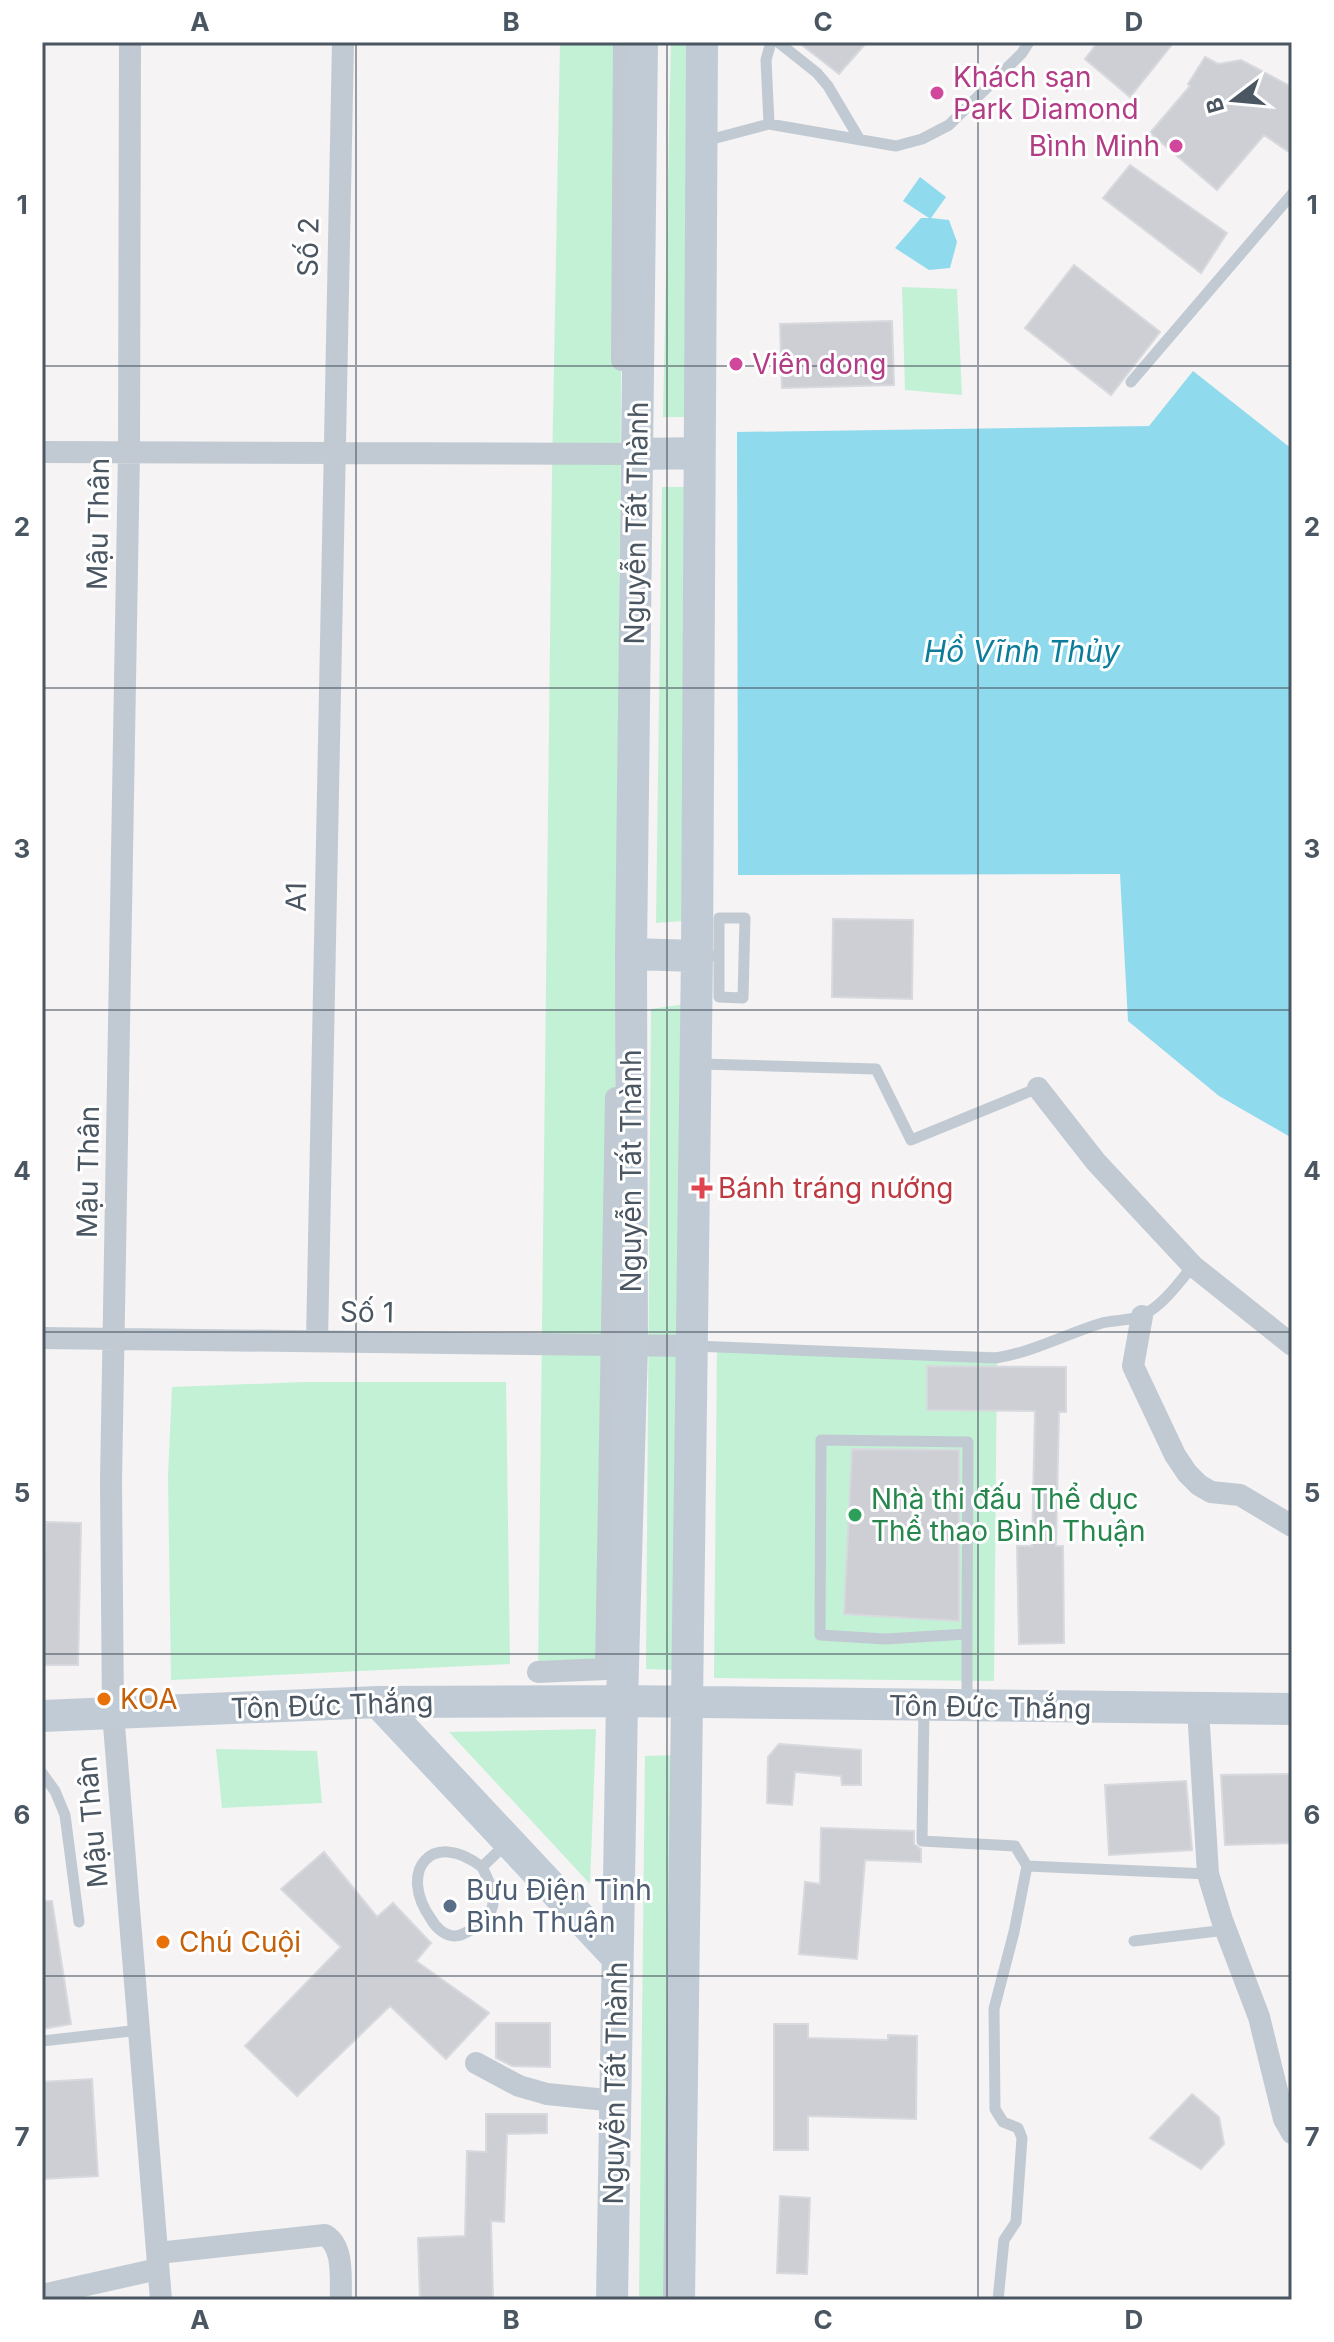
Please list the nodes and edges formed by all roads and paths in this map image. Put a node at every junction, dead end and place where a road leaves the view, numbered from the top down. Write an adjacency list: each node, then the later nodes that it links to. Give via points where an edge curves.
1 (130, 42): 15 (street, Mậu Thân)
2 (343, 42): 16 (street, Số 2)
3 (624, 42): 18 (street)
4 (642, 42): 18 (street, Nguyễn Tất Thành)
5 (702, 42): 11 (street)
6 (771, 42): 9 (lane, via 766,60)
7 (778, 42): 10 (lane, via 828,86)
8 (1029, 42): 10 (lane, via 949,125 896,146)
9 (769, 124): 10 (lane); 11 (lane)
10 (860, 140)
11 (701, 142): 17 (street)
12 (1292, 194): 13 (lane)
13 (1131, 382)
14 (42, 452): 15 (street)
15 (129, 453): 16 (street); 26 (street, Mậu Thân)
16 (334, 453): 18 (street); 27 (street, A1)
17 (699, 453): 18 (street); 20 (street)
18 (629, 454): 19 (street, Nguyễn Tất Thành); 28 (street)
19 (631, 954): 20 (street); 28 (street, Nguyễn Tất Thành)
20 (708, 956): 20 (lane, via 719,997 743,998 745,918 719,918); 21 (street)
21 (695, 1064): 22 (lane, via 876,1069 911,1140); 30 (street)
22 (1038, 1088): 23 (street, via 1096,1162)
23 (1193, 1266): 24 (lane, via 1159,1305); 29 (street)
24 (1142, 1316): 30 (lane, via 1091,1326 1034,1350 996,1358); 31 (street, via 1133,1366 1187,1473 1211,1492 1240,1495)
25 (42, 1338): 26 (street, Số 1)
26 (115, 1339): 27 (street, Số 1); 41 (street, Mậu Thân)
27 (317, 1341): 28 (street, Số 1)
28 (622, 1345): 30 (street, Số 1); 33 (street, via 606,1669); 34 (street, Nguyễn Tất Thành)
29 (1292, 1345)
30 (692, 1346): 36 (street)
31 (1292, 1526)
32 (967, 1634): 32 (lane, via 968,1442 821,1440 820,1635 885,1639); 38 (lane)
33 (538, 1672)
34 (622, 1701): 35 (street, Tôn Đức Thắng); 36 (street, Tôn Đức Thắng); 51 (street, Nguyễn Tất Thành)
35 (378, 1702): 41 (street, Tôn Đức Thắng); 44 (street)
36 (688, 1703): 37 (street, Tôn Đức Thắng); 62 (street)
37 (924, 1706): 38 (street, Tôn Đức Thắng); 45 (lane, via 922,1841 1015,1846)
38 (967, 1706): 39 (street, Tôn Đức Thắng)
39 (1198, 1709): 40 (street, Tôn Đức Thắng); 47 (street)
40 (1292, 1709)
41 (113, 1713): 42 (street, Tôn Đức Thắng); 52 (street, Mậu Thân)
42 (42, 1716)
43 (42, 1773): 48 (lane, via 65,1815)
44 (509, 1841): 46 (lane); 51 (street)
45 (1027, 1866): 47 (lane); 63 (lane, via 994,2009 995,2109 1022,2138 1016,2222 1004,2240)
46 (482, 1867): 46 (lane, via 493,1893 488,1918 462,1935 441,1931 422,1907 416,1885 419,1865 427,1856 451,1851)
47 (1208, 1874): 49 (street)
48 (79, 1922)
49 (1226, 1930): 50 (lane); 56 (street, via 1259,2017)
50 (1134, 1941)
51 (616, 1956): 55 (street, Nguyễn Tất Thành)
52 (140, 2030): 53 (lane); 57 (street, Mậu Thân)
53 (42, 2041)
54 (476, 2063): 55 (street, via 547,2094)
55 (616, 2101): 61 (street, Nguyễn Tất Thành)
56 (1292, 2133)
57 (158, 2261): 58 (street); 59 (street, Mậu Thân); 60 (street, via 325,2235 338,2248)
58 (42, 2295)
59 (161, 2300)
60 (341, 2300)
61 (612, 2300)
62 (679, 2300)
63 (998, 2300)

